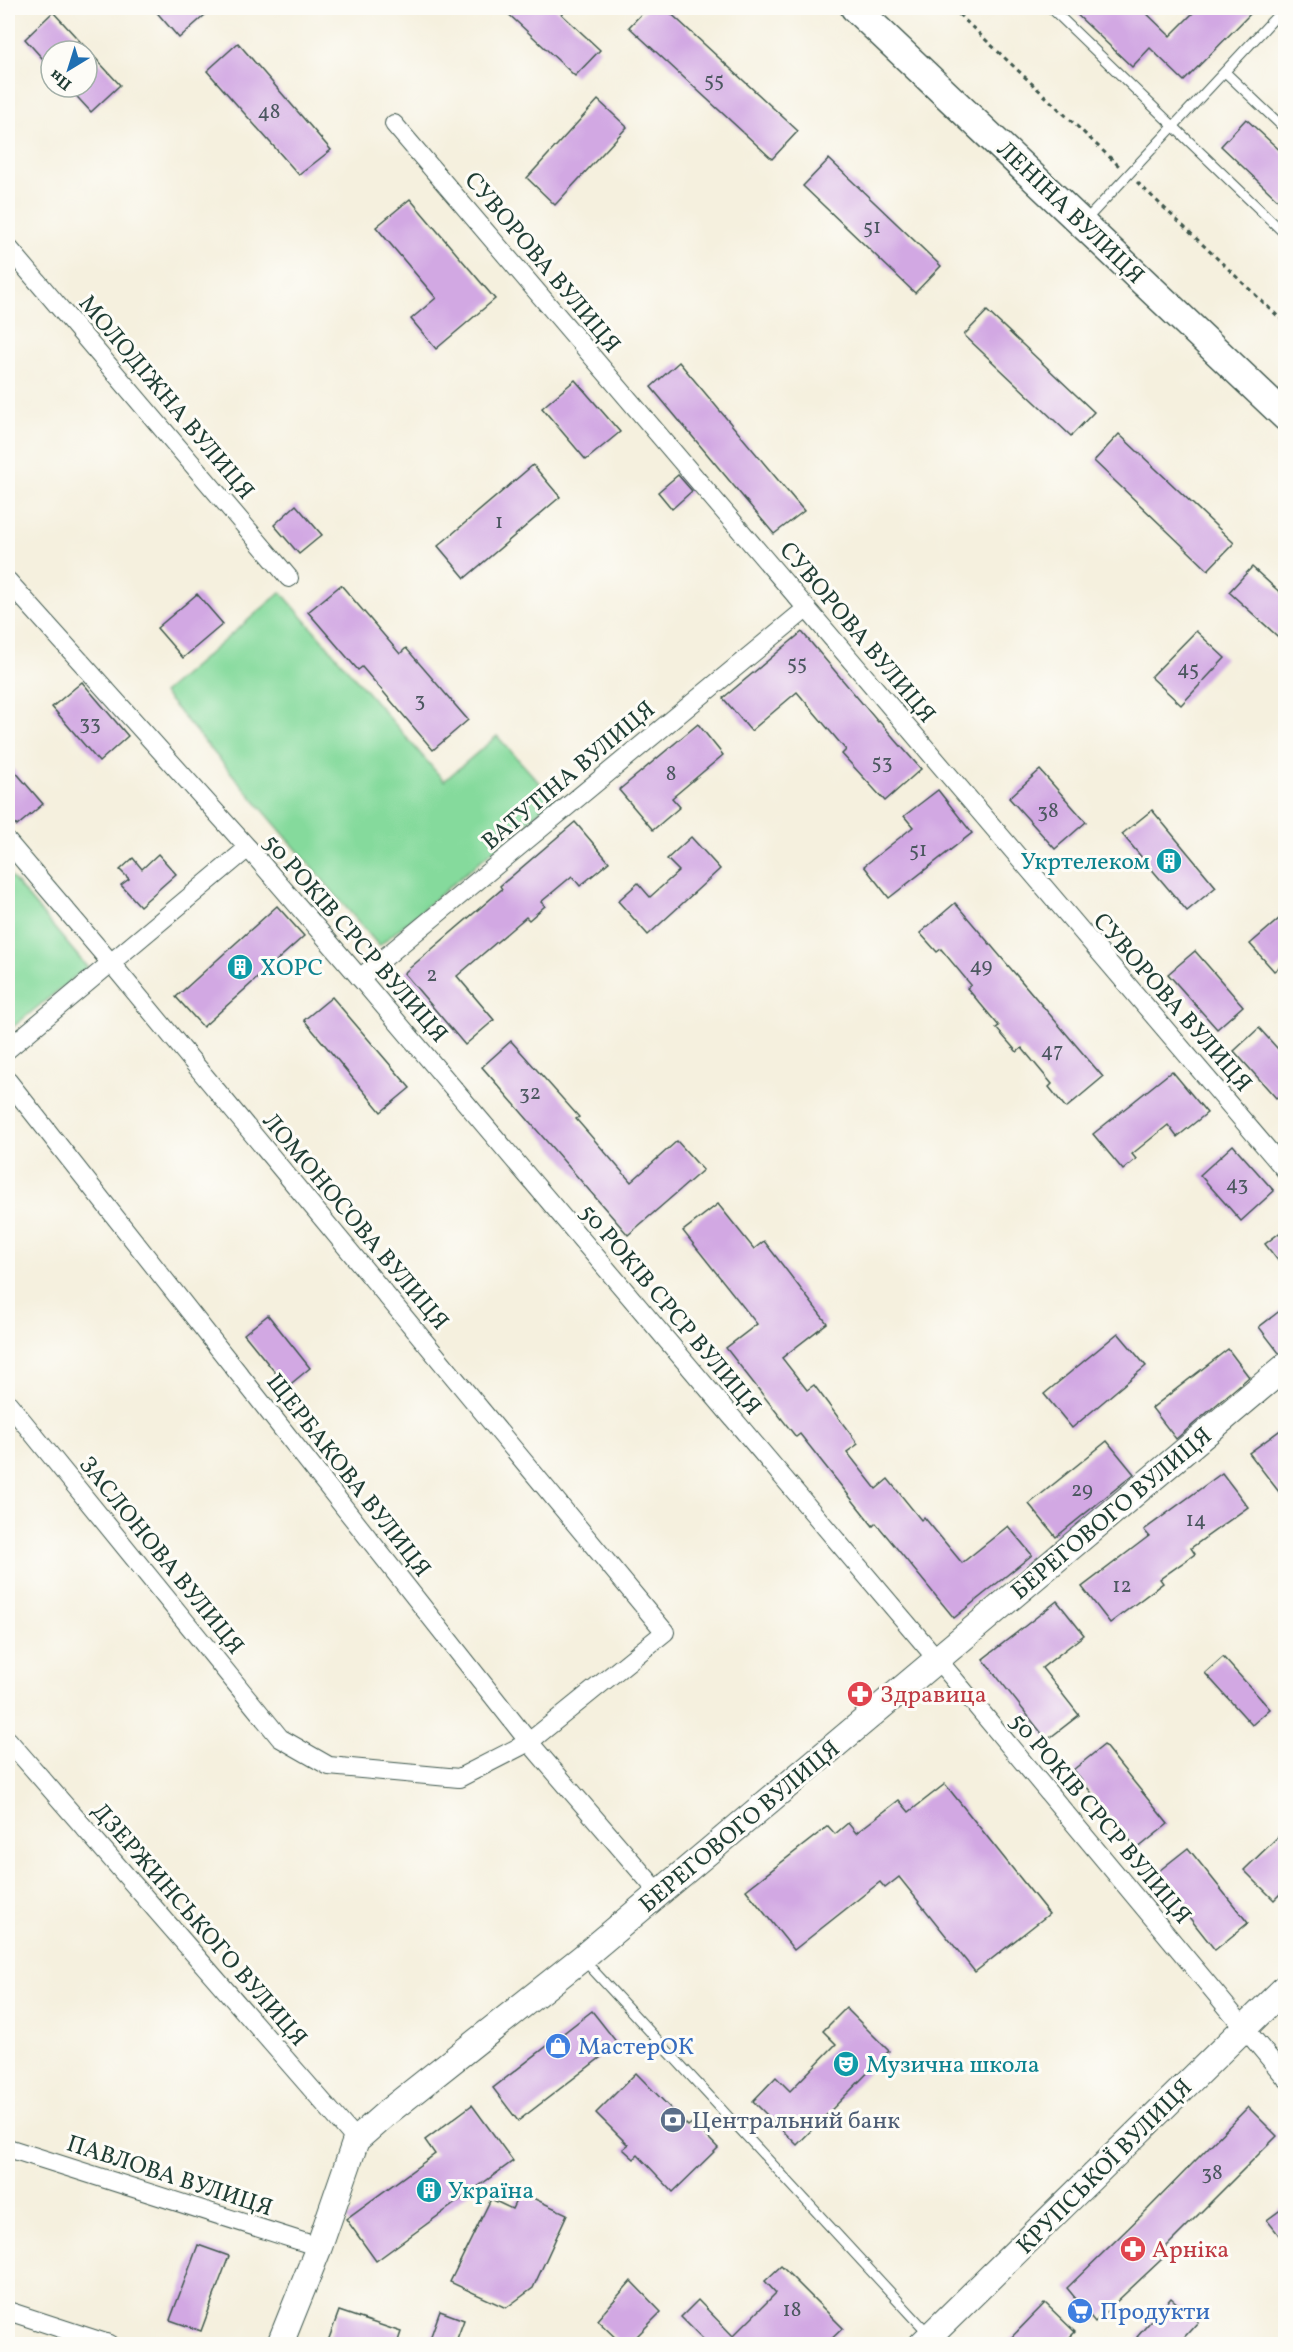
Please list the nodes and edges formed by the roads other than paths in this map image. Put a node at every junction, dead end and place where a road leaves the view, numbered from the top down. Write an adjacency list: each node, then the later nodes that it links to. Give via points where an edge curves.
1 (855, 8): 10 (main road, ЛЕНІНА ВУЛИЦЯ)
2 (1051, 8): 8 (lane)
3 (1284, 8): 4 (lane)
4 (1277, 16): 5 (lane); 6 (lane)
5 (1286, 24)
6 (1225, 72): 8 (lane); 9 (lane)
7 (394, 124): 16 (street, СУВОРОВА ВУЛИЦЯ)
8 (1173, 128): 10 (lane); 11 (lane)
9 (1286, 130)
10 (1083, 223): 13 (main road, ЛЕНІНА ВУЛИЦЯ)
11 (1286, 235)
12 (8, 247): 14 (street, МОЛОДІЖНА ВУЛИЦЯ)
13 (1286, 417)
14 (289, 578)
15 (8, 581): 18 (street, 50 РОКІВ СРСР ВУЛИЦЯ)
16 (806, 609): 20 (street, ВАТУТІНА ВУЛИЦЯ); 23 (street, СУВОРОВА ВУЛИЦЯ)
17 (8, 842): 19 (street, ЛОМОНОСОВА ВУЛИЦЯ)
18 (248, 848): 19 (street); 20 (street, 50 РОКІВ СРСР ВУЛИЦЯ)
19 (111, 963): 21 (street); 28 (street, ЛОМОНОСОВА ВУЛИЦЯ, via 665,1632)
20 (360, 978): 26 (street, 50 РОКІВ СРСР ВУЛИЦЯ)
21 (8, 1049)
22 (8, 1082): 28 (street, ЩЕРБАКОВА ВУЛИЦЯ)
23 (1286, 1171)
24 (1286, 1366): 26 (street, БЕРЕГОВОГО ВУЛИЦЯ)
25 (8, 1403): 28 (street, ЗАСЛОНОВА ВУЛИЦЯ, via 280,1738 329,1766 459,1778)
26 (937, 1660): 29 (street, БЕРЕГОВОГО ВУЛИЦЯ); 32 (street, 50 РОКІВ СРСР ВУЛИЦЯ)
27 (8, 1740): 34 (street, ДЗЕРЖИНСЬКОГО ВУЛИЦЯ)
28 (529, 1742): 29 (street, ЩЕРБАКОВА ВУЛИЦЯ)
29 (659, 1893): 30 (street, БЕРЕГОВОГО ВУЛИЦЯ)
30 (582, 1958): 34 (street, БЕРЕГОВОГО ВУЛИЦЯ); 38 (lane)
31 (1286, 1987): 32 (street, КРУПСЬКОЇ ВУЛИЦЯ)
32 (1244, 2028): 33 (street, 50 РОКІВ СРСР ВУЛИЦЯ); 38 (street, КРУПСЬКОЇ ВУЛИЦЯ)
33 (1286, 2078)
34 (356, 2140): 36 (street, БЕРЕГОВОГО ВУЛИЦЯ)
35 (8, 2148): 36 (street, ПАВЛОВА ВУЛИЦЯ)
36 (319, 2247): 40 (street, БЕРЕГОВОГО ВУЛИЦЯ)
37 (8, 2310): 39 (street)
38 (926, 2340)
39 (109, 2344)
40 (280, 2344)

